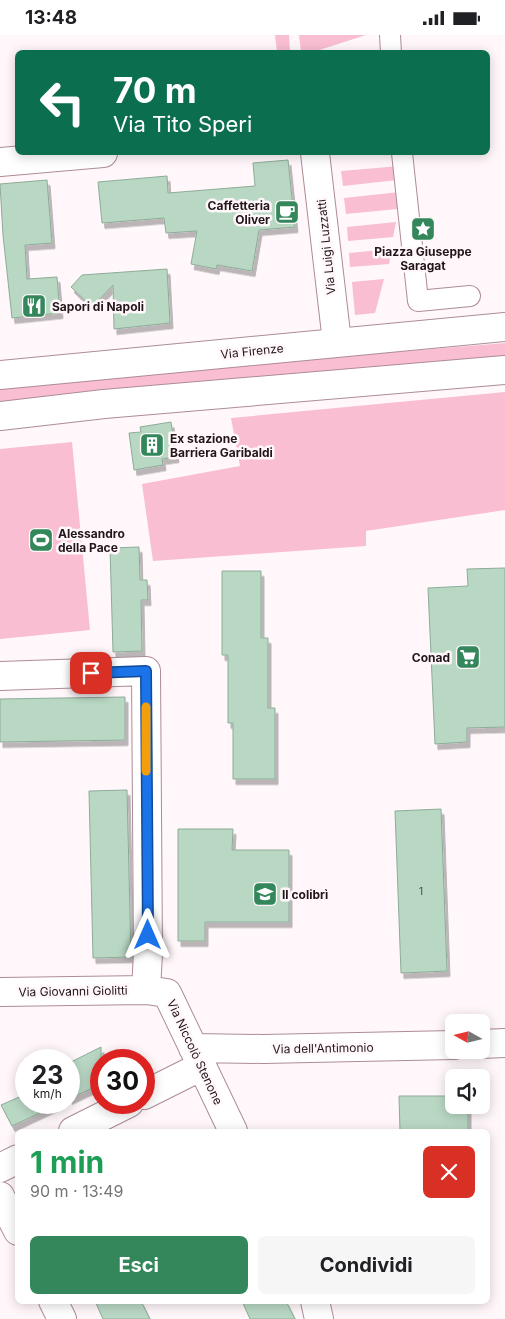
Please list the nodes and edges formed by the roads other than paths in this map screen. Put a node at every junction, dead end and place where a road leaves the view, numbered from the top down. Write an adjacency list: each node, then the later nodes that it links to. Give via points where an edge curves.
1 (390, 35): 2 (street)
2 (392, 50)
3 (81, 155): 6 (street)
4 (315, 155): 9 (street, Via Luigi Luzzatti)
5 (402, 155): 7 (street, via 418,301)
6 (0, 162)
7 (470, 296)
8 (505, 327): 9 (street, Via Firenze)
9 (337, 342): 11 (street, Via Firenze)
10 (505, 371): 12 (street)
11 (0, 375)
12 (0, 415)
13 (0, 675): 14 (street, via 146,671)
14 (146, 990): 15 (street, Via Giovanni Giolitti); 19 (street, Via Niccolò Stenone, via 167,993)
15 (0, 992)
16 (505, 1043): 17 (street)
17 (490, 1044)
18 (445, 1045): 19 (street, Via dell'Antimonio, via 263,1049)
19 (197, 1057): 20 (street); 23 (street, Via Niccolò Stenone)
20 (155, 1087)
21 (107, 1114): 22 (street)
22 (77, 1129)
23 (232, 1129)
24 (15, 1160): 25 (street)
25 (0, 1168)
26 (0, 1196): 27 (street)
27 (15, 1225)
28 (54, 1304): 30 (street)
29 (316, 1304): 31 (street)
30 (62, 1319)
31 (319, 1319)

